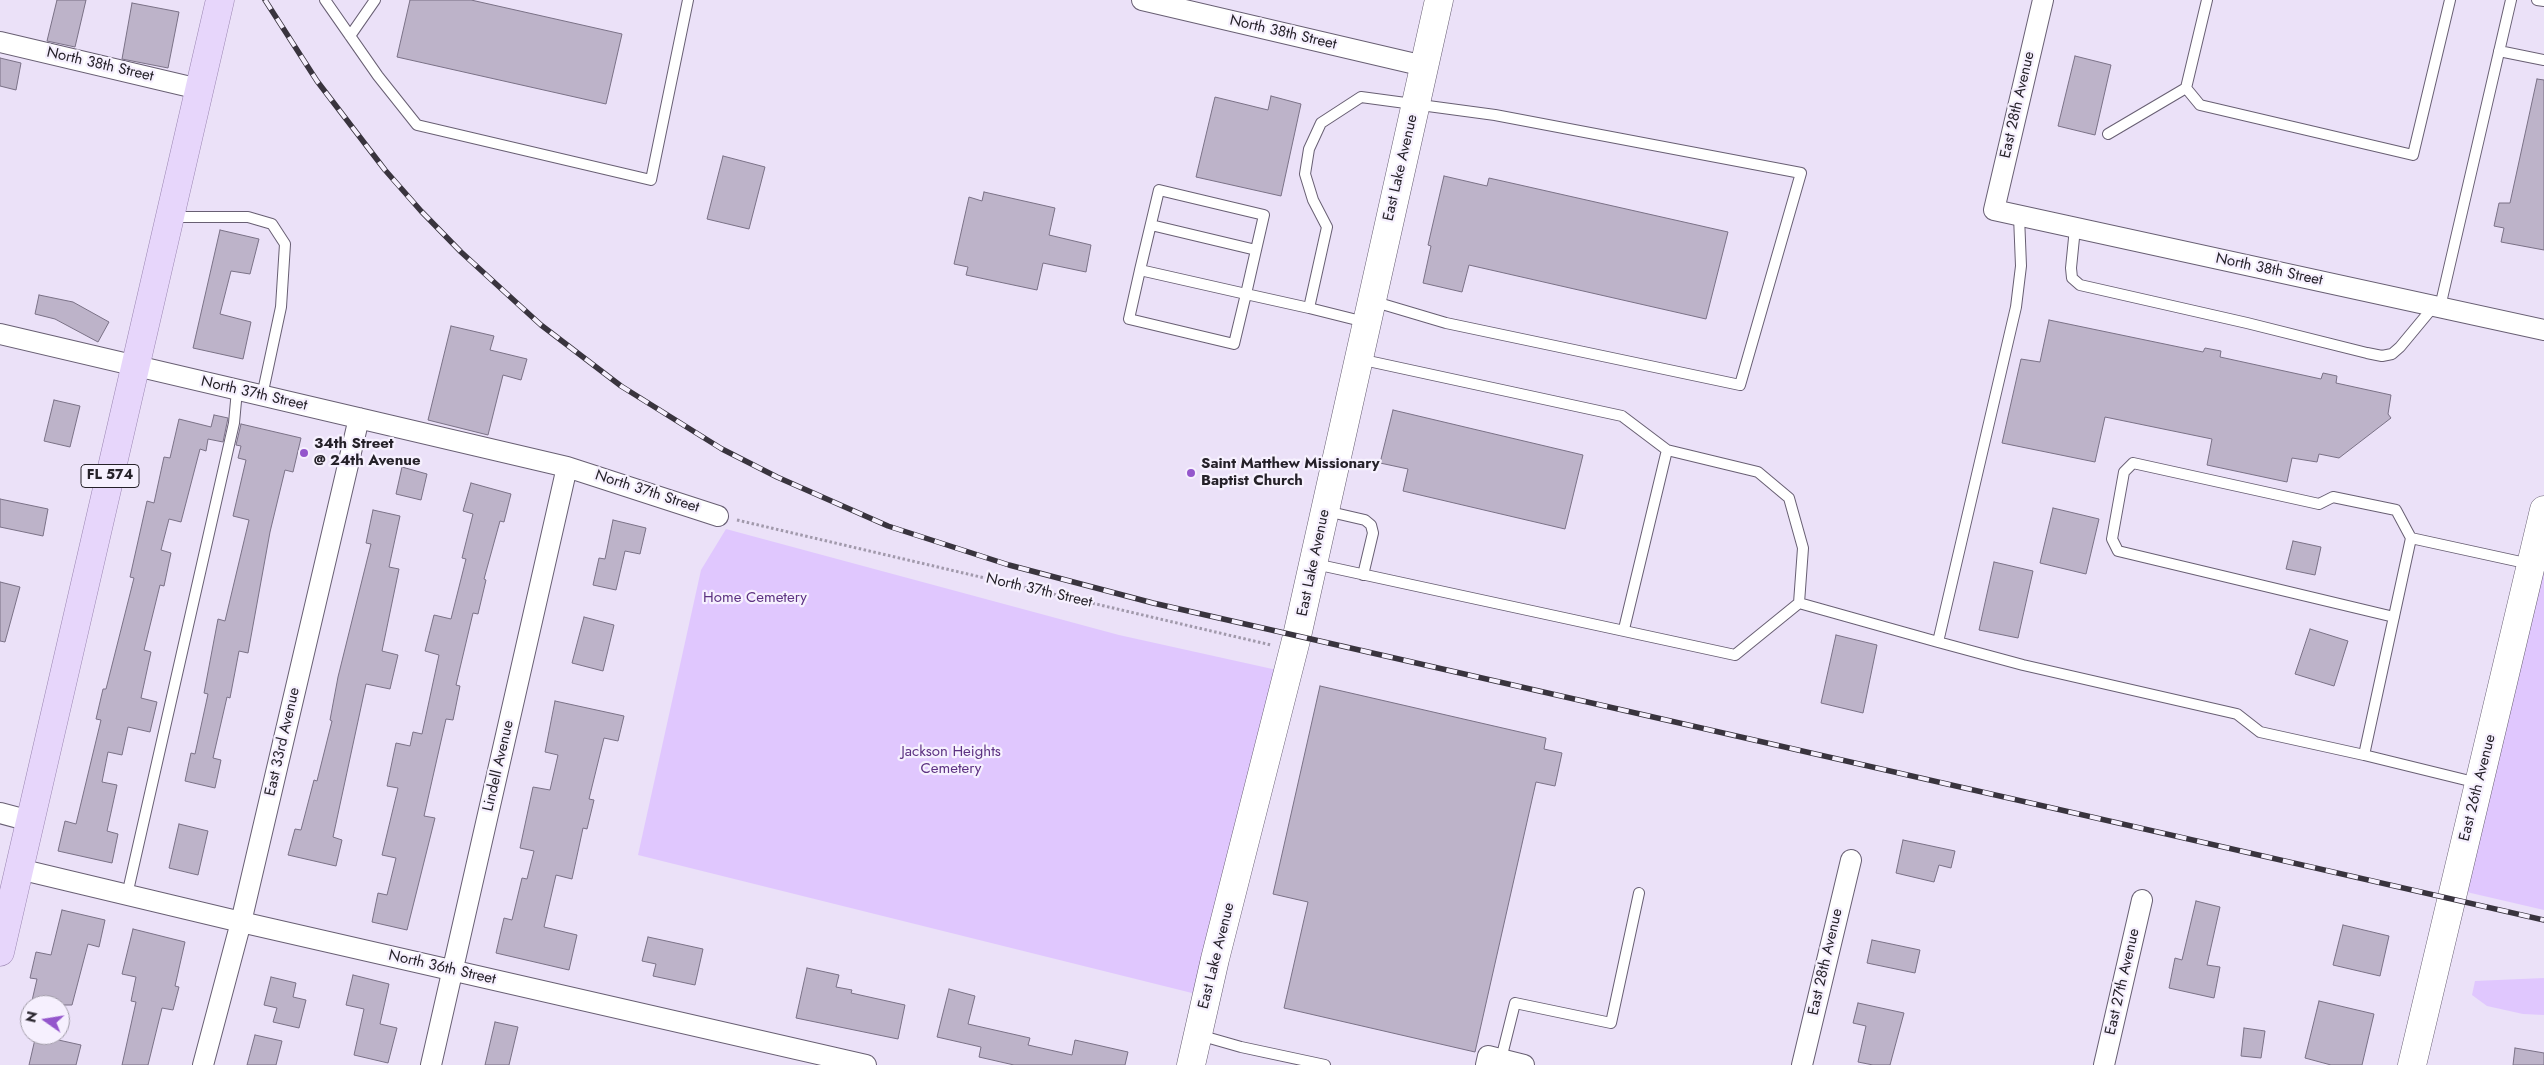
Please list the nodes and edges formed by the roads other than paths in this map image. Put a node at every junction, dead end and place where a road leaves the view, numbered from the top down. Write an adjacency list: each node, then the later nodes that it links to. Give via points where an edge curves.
1 (220, 0): 19 (main road, FL 574)
2 (325, 0): 13 (lane)
3 (374, 0): 13 (lane)
4 (688, 0): 13 (lane, via 651,180 417,125)
5 (1142, 0): 17 (street, North 38th Street)
6 (1439, 0): 17 (street, East Lake Avenue)
7 (2043, 0): 22 (street, East 28th Avenue)
8 (2207, 0): 18 (lane)
9 (2450, 0): 18 (lane, via 2413,155 2200,105)
10 (2511, 0): 15 (lane)
11 (2537, 0): 12 (lane)
12 (2544, 1)
13 (350, 36)
14 (0, 42): 19 (street, North 38th Street)
15 (2499, 51): 16 (lane); 30 (lane)
16 (2544, 60)
17 (1424, 66): 20 (street, East Lake Avenue)
18 (2186, 88): 21 (lane)
19 (199, 89): 24 (main road, FL 574)
20 (1415, 104): 31 (lane, via 1361,97 1321,123 1309,149 1305,174 1313,200 1327,227); 32 (street, East Lake Avenue); 32 (lane, via 1495,115 1801,173 1740,385 1446,323)
21 (2108, 134)
22 (1994, 210): 23 (street, North 38th Street)
23 (2019, 216): 26 (street, North 38th Street); 52 (lane, via 2021,266 2016,307)
24 (170, 217): 36 (main road, FL 574); 38 (lane, via 248,217 272,224 285,244 281,306)
25 (1151, 226): 27 (lane); 27 (lane, via 1159,190 1264,215); 28 (lane)
26 (2075, 228): 30 (street, North 38th Street); 30 (lane, via 2071,268 2072,278 2080,285 2367,353 2392,354)
27 (1256, 250): 29 (lane)
28 (1140, 270): 29 (lane); 29 (lane, via 1129,319 1234,344)
29 (1246, 294): 31 (lane)
30 (2437, 306): 33 (street, North 38th Street)
31 (1309, 308): 32 (lane)
32 (1369, 312): 35 (street, East Lake Avenue)
33 (2544, 330)
34 (0, 334): 36 (street, North 37th Street)
35 (1358, 358): 40 (lane, via 1622,416); 43 (street, East Lake Avenue)
36 (135, 366): 37 (street, North 37th Street); 56 (main road, FL 574)
37 (237, 390): 38 (street, North 37th Street); 60 (lane, via 234,423)
38 (262, 396): 39 (street, North 37th Street)
39 (359, 418): 41 (street, North 37th Street); 62 (street, East 33rd Avenue)
40 (1667, 450): 49 (lane, via 1758,472 1789,498 1803,548); 51 (lane)
41 (567, 467): 44 (street, North 37th Street); 64 (street, Lindell Avenue)
42 (2544, 510): 47 (street, East 26th Avenue)
43 (1325, 511): 46 (street, East Lake Avenue); 48 (lane, via 1366,520 1371,525 1373,533)
44 (718, 516)
45 (2411, 538): 47 (lane); 50 (lane); 50 (lane, via 2396,510 2333,497 2319,504 2133,463 2124,472 2112,539 2118,551)
46 (1313, 564): 48 (lane); 65 (street, East Lake Avenue)
47 (2531, 564): 54 (street, East 26th Avenue)
48 (1364, 575): 51 (lane)
49 (1799, 603): 51 (lane, via 1735,655); 52 (lane)
50 (2394, 617): 53 (lane)
51 (1624, 630)
52 (1938, 642): 53 (lane, via 2237,714 2260,732)
53 (2364, 755): 54 (lane)
54 (2479, 783): 75 (street, East 26th Avenue)
55 (0, 813): 56 (street)
56 (30, 821): 58 (main road, FL 574)
57 (1851, 860): 73 (street, East 28th Avenue)
58 (19, 869): 60 (street, North 36th Street); 63 (main road, FL 574)
59 (1639, 893): 66 (lane, via 1611,1023 1515,1003)
60 (127, 895): 62 (street, North 36th Street)
61 (2142, 900): 74 (street, East 27th Avenue)
62 (241, 922): 64 (street, North 36th Street); 67 (street, East 33rd Avenue)
63 (0, 952)
64 (453, 970): 68 (street, Lindell Avenue); 69 (street, North 36th Street)
65 (1198, 1034): 70 (street, East Lake Avenue); 71 (lane, via 1241,1047)
66 (1492, 1060): 72 (street)
67 (203, 1065)
68 (431, 1065)
69 (866, 1065)
70 (1191, 1065)
71 (1326, 1065)
72 (1524, 1065)
73 (1802, 1065)
74 (2104, 1065)
75 (2412, 1065)

